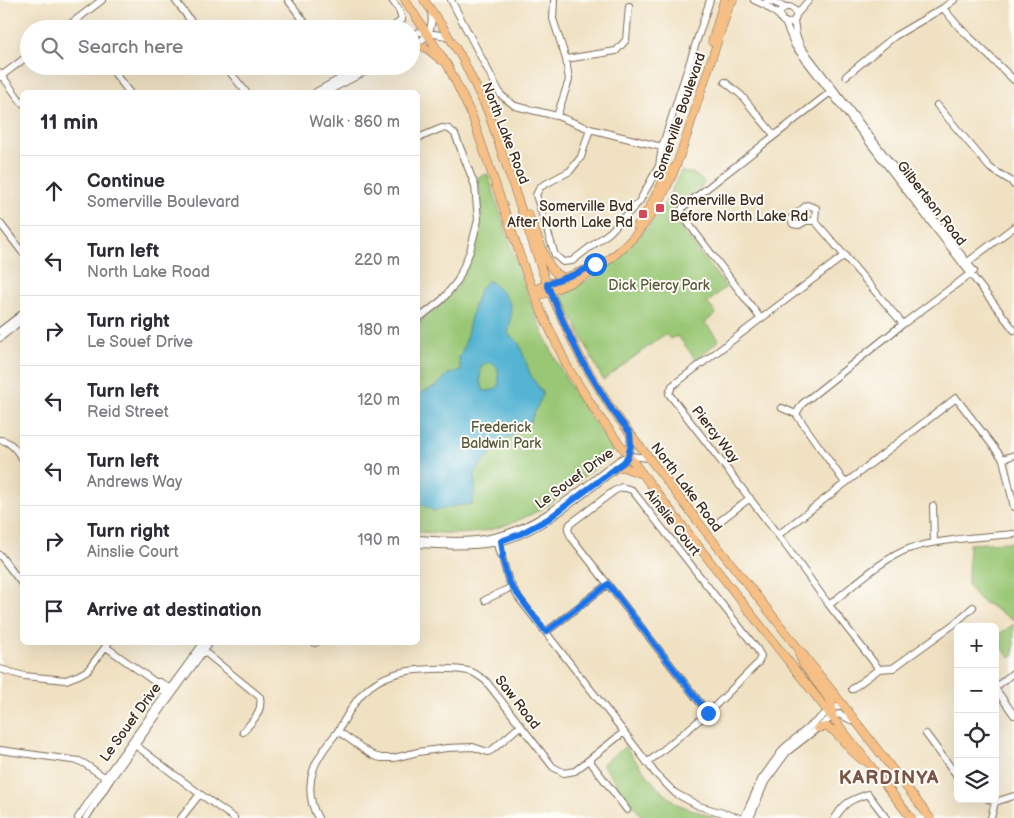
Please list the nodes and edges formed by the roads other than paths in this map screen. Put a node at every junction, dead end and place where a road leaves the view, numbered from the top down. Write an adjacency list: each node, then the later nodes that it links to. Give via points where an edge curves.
1 (102, 0): 22 (street)
2 (175, 0): 23 (street)
3 (288, 0): 24 (street)
4 (392, 0): 25 (street)
5 (405, 0): 26 (main road, North Lake Road)
6 (424, 0): 19 (main road, North Lake Road)
7 (451, 0): 51 (street, via 501,95 515,106)
8 (554, 0): 32 (street, via 553,19)
9 (710, 0): 55 (street)
10 (724, 0): 65 (main road, Somerville Boulevard, via 675,158 649,208 617,247 586,270)
11 (733, 0): 66 (main road, Somerville Boulevard, via 681,152 652,215 636,235 596,269)
12 (754, 0): 21 (street)
13 (767, 0): 17 (street)
14 (809, 0): 17 (street); 20 (street)
15 (954, 0): 18 (street)
16 (629, 6): 32 (street, via 626,40 616,52)
17 (789, 8): 20 (street, via 795,11); 21 (street, via 781,12)
18 (943, 8): 40 (street, via 895,36); 42 (street)
19 (431, 10): 28 (street, via 432,22); 29 (main road, North Lake Road)
20 (795, 18): 21 (street, via 790,23); 48 (street, via 801,47)
21 (783, 19): 48 (street, via 796,46)
22 (75, 20)
23 (190, 20)
24 (303, 20)
25 (402, 20)
26 (419, 20)
27 (420, 22): 28 (main road, North Lake Road)
28 (428, 33): 29 (street); 30 (street); 34 (main road, North Lake Road)
29 (450, 39): 57 (main road, North Lake Road, via 488,112)
30 (420, 40)
31 (420, 45): 34 (main road)
32 (566, 59): 51 (street, via 569,80)
33 (20, 61): 35 (street)
34 (448, 66): 67 (main road, North Lake Road, via 472,116)
35 (1, 75): 49 (street)
36 (116, 75): 44 (street)
37 (233, 75): 45 (street)
38 (344, 75): 41 (street)
39 (355, 75): 41 (street)
40 (846, 76)
41 (346, 79): 46 (street); 47 (street)
42 (1014, 80)
43 (725, 82): 53 (street, via 741,95)
44 (127, 90)
45 (244, 90)
46 (321, 90)
47 (329, 90)
48 (832, 90): 53 (street); 63 (street, Gilbertson Road)
49 (20, 100)
50 (937, 105): 56 (street, via 990,168)
51 (556, 116): 52 (street)
52 (590, 129): 55 (street); 55 (street, via 581,157 570,171 540,187 536,195 555,254 563,262 572,261 610,232 639,202 659,166)
53 (774, 135): 70 (street, via 683,207 681,212)
54 (420, 137): 69 (street, via 442,128 455,134 474,186 478,220 458,280 442,300)
55 (662, 147)
56 (1014, 185)
57 (518, 200): 65 (main road, via 525,209 545,258 556,274); 66 (main road, North Lake Road)
58 (815, 221): 62 (street)
59 (0, 223): 61 (street)
60 (1014, 226): 63 (street)
61 (20, 249)
62 (845, 255): 70 (street, Piercy Way); 73 (street)
63 (966, 264): 64 (street, Gilbertson Road)
64 (972, 272): 72 (street, Gilbertson Road); 73 (street); 74 (street, Gilbertson Road)
65 (565, 278): 66 (main road, Somerville Boulevard)
66 (548, 288): 67 (main road, Somerville Boulevard); 79 (main road, North Lake Road, via 581,359)
67 (534, 293): 83 (main road, North Lake Road, via 568,368)
68 (20, 316): 75 (street)
69 (420, 317)
70 (761, 319): 89 (street, Piercy Way, via 672,386 669,394)
71 (20, 322): 76 (street)
72 (1014, 323)
73 (903, 324): 78 (street, via 802,404)
74 (1014, 330)
75 (0, 331)
76 (0, 338)
77 (782, 408): 78 (street)
78 (796, 414): 88 (street)
79 (630, 433): 83 (street, Le Souef Drive); 84 (main road, North Lake Road)
80 (0, 440): 82 (street, via 10,443)
81 (1014, 454): 85 (street)
82 (20, 456)
83 (628, 456): 84 (street, Le Souef Drive); 86 (street, Le Souef Drive); 87 (main road, North Lake Road); 96 (street, Le Souef Drive, via 547,515)
84 (650, 458): 110 (main road, North Lake Road)
85 (1003, 459): 88 (street, via 956,398); 91 (street)
86 (617, 468): 87 (main road); 96 (street, Le Souef Drive, via 548,519 520,534)
87 (641, 474): 120 (main road, North Lake Road)
88 (845, 483): 94 (street)
89 (750, 498): 92 (street); 94 (street, Piercy Way)
90 (933, 506): 97 (street)
91 (1014, 507)
92 (720, 521)
93 (1014, 534): 97 (street)
94 (778, 535): 104 (street, Piercy Way)
95 (420, 539): 96 (street, Le Souef Drive)
96 (498, 539): 98 (street, Le Souef Drive, via 466,546); 102 (street)
97 (934, 543): 104 (street, via 910,549 884,562)
98 (420, 544)
99 (0, 555): 100 (street)
100 (20, 581)
101 (608, 584): 108 (street); 121 (street, Ainslie Court); 121 (street, Ainslie Court, via 568,530 570,524 622,487 632,490 760,656 758,663)
102 (512, 587): 103 (street); 108 (street)
103 (485, 600)
104 (829, 604): 113 (street, Piercy Way)
105 (973, 607): 106 (street)
106 (959, 623)
107 (954, 627): 113 (street, via 893,668)
108 (546, 632): 128 (street)
109 (108, 645): 112 (street, via 88,670 66,680 24,676); 117 (street)
110 (796, 646): 119 (main road, North Lake Road); 120 (main road, via 803,664 832,702)
111 (203, 647): 117 (street, Le Souef Drive); 127 (street, via 260,697 260,710)
112 (0, 669)
113 (879, 669): 116 (street)
114 (1014, 672): 115 (street)
115 (999, 685)
116 (852, 689)
117 (171, 693): 130 (street, Le Souef Drive)
118 (999, 694): 122 (street)
119 (844, 706): 120 (street); 123 (main road, North Lake Road)
120 (831, 712): 123 (street); 125 (street); 134 (main road, North Lake Road); 148 (street, via 784,748 761,780)
121 (708, 713): 133 (street)
122 (1014, 715)
123 (856, 723): 153 (main road, North Lake Road)
124 (520, 726): 126 (street, via 488,752 473,748 447,748 394,758 374,756); 126 (street, Saw Road, via 485,680 474,673 440,669 403,672 381,680 353,703); 132 (street, Saw Road, via 553,767 564,773)
125 (818, 728): 134 (main road, via 827,727 834,731 852,752); 149 (street, via 787,752 765,782)
126 (338, 731): 146 (street, Saw Road, via 319,757 311,780 312,806)
127 (243, 732)
128 (624, 732): 132 (street, Saw Road); 133 (street)
129 (926, 734): 135 (street)
130 (134, 744): 136 (street, Le Souef Drive); 137 (street)
131 (0, 750): 136 (street, via 79,761)
132 (589, 760): 141 (street)
133 (647, 763): 147 (street, via 675,793 699,806)
134 (872, 767): 152 (main road, North Lake Road)
135 (954, 772)
136 (108, 779): 142 (street, Le Souef Drive); 143 (street, Le Souef Drive)
137 (200, 794): 144 (street); 145 (street)
138 (1014, 796): 139 (street)
139 (999, 799)
140 (992, 803): 154 (street)
141 (627, 810)
142 (78, 818)
143 (86, 818)
144 (181, 818)
145 (234, 818)
146 (318, 818)
147 (740, 818)
148 (744, 818)
149 (750, 818)
150 (835, 818): 151 (street, via 852,799 868,794)
151 (886, 818)
152 (911, 818)
153 (930, 818)
154 (991, 818)

